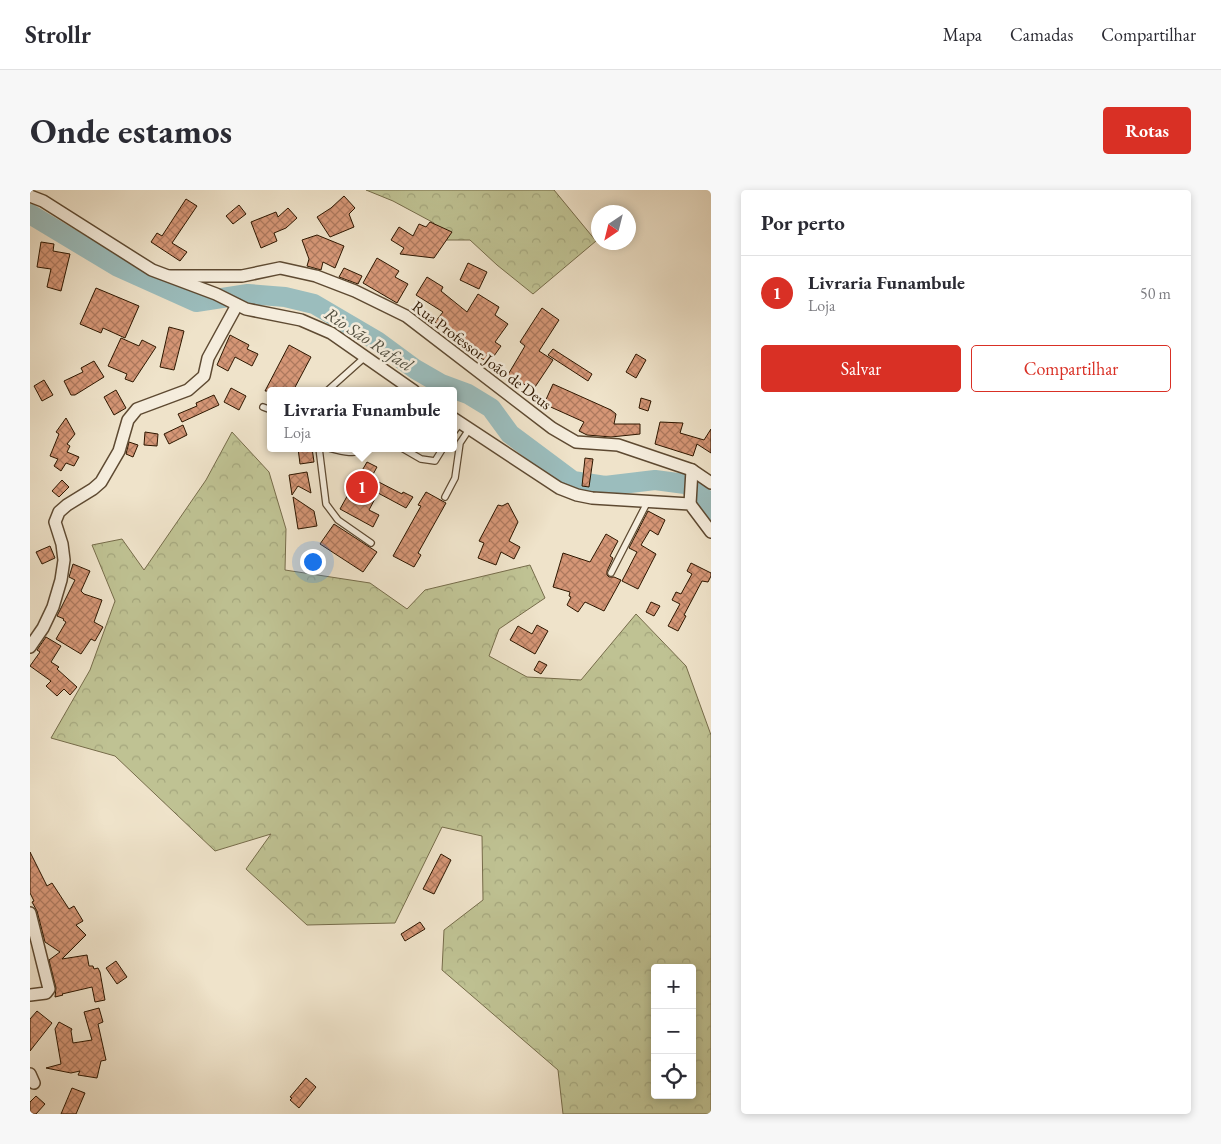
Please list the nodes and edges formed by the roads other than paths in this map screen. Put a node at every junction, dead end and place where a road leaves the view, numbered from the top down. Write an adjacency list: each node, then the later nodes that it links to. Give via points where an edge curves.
1 (30, 196): 2 (street, via 43,201 127,256)
2 (170, 276): 3 (street); 13 (street, Rua Professor João de Deus, via 242,276 280,268 316,276 406,316 566,437 585,444 618,446)
3 (234, 304): 4 (street, via 312,324); 21 (street, via 208,358 204,376 188,390 137,409 128,420 119,451 101,482 59,512 56,522 64,560 61,580 53,607)
4 (365, 357): 5 (lane); 6 (street)
5 (331, 387)
6 (408, 387)
7 (263, 407): 8 (lane)
8 (267, 408)
9 (461, 423): 15 (lane, via 455,478); 16 (street, via 559,488 592,498)
10 (320, 452): 19 (lane, via 326,504 338,520)
11 (409, 452): 12 (lane, via 421,459 435,461)
12 (441, 452)
13 (692, 470): 14 (street, Rua Professor João de Deus); 17 (street)
14 (711, 483)
15 (445, 497)
16 (648, 501): 17 (street); 20 (lane)
17 (690, 504): 18 (street)
18 (711, 532)
19 (371, 543)
20 (611, 573)
21 (30, 647)
22 (30, 913): 23 (street, via 49,989 46,993)
23 (30, 995)

